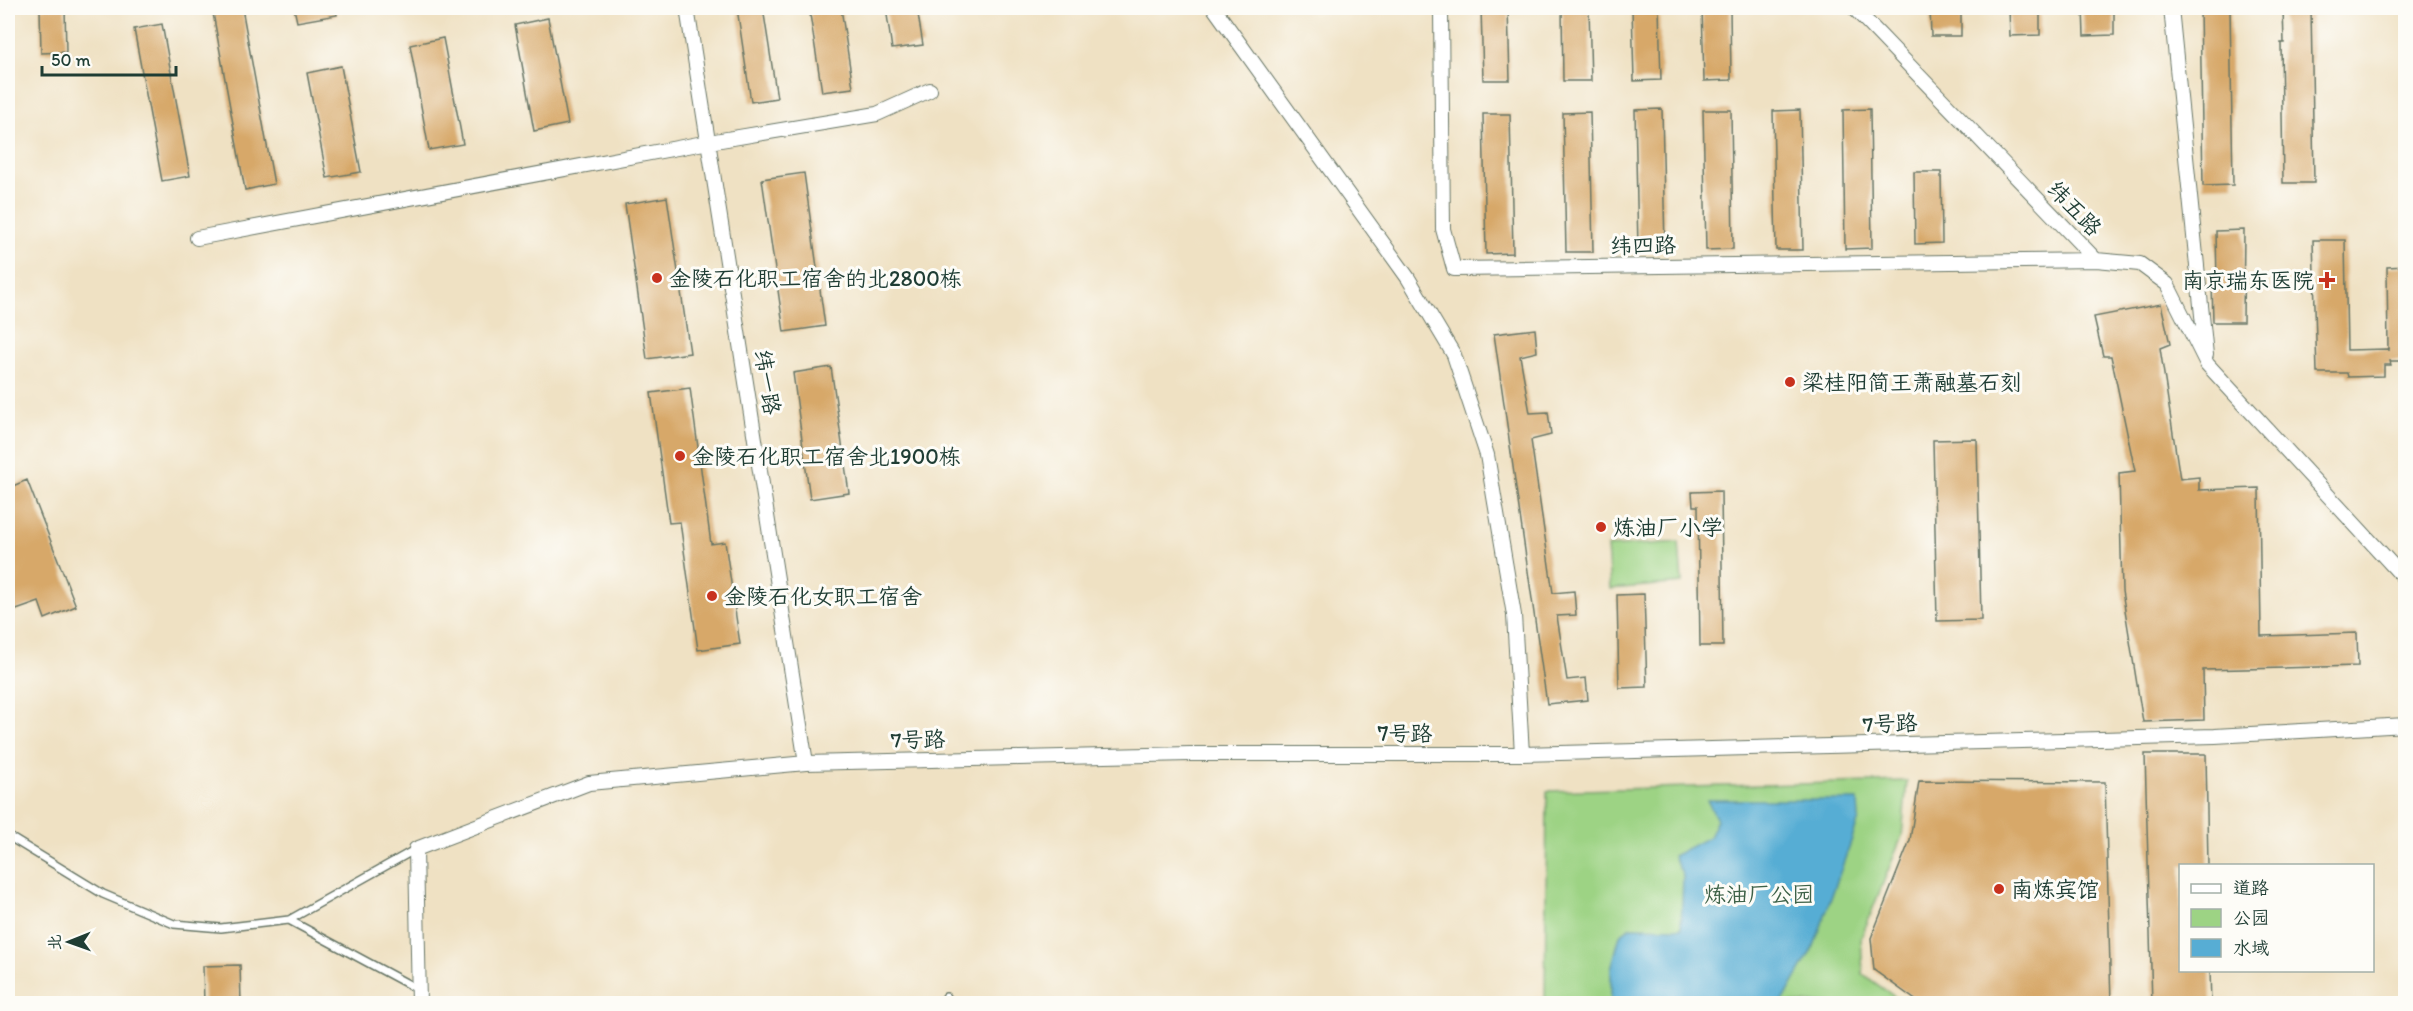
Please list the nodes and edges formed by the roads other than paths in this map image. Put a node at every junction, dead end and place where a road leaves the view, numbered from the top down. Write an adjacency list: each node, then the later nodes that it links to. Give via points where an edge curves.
1 (687, 8): 7 (street, 纬一路)
2 (1214, 8): 13 (street, via 1408,278 1454,355 1487,455 1514,615)
3 (1441, 8): 9 (street, 纬四路, via 1443,230 1454,269)
4 (1854, 8): 9 (street, 纬五路)
5 (2171, 8): 10 (street)
6 (930, 90): 7 (street, via 877,114)
7 (708, 142): 8 (street); 14 (street, 纬一路)
8 (197, 238)
9 (2096, 260): 10 (street, 纬五路, via 2140,264 2167,284)
10 (2207, 364): 11 (street, 纬五路)
11 (2406, 580)
12 (2406, 725): 13 (street, 7号路, via 2215,736)
13 (1522, 754): 14 (street, 7号路, via 1190,754)
14 (806, 763): 16 (street, 7号路, via 589,783)
15 (8, 836): 17 (lane, via 103,894 174,924 221,928)
16 (416, 849): 17 (lane); 18 (street)
17 (289, 920): 18 (lane)
18 (419, 997)

